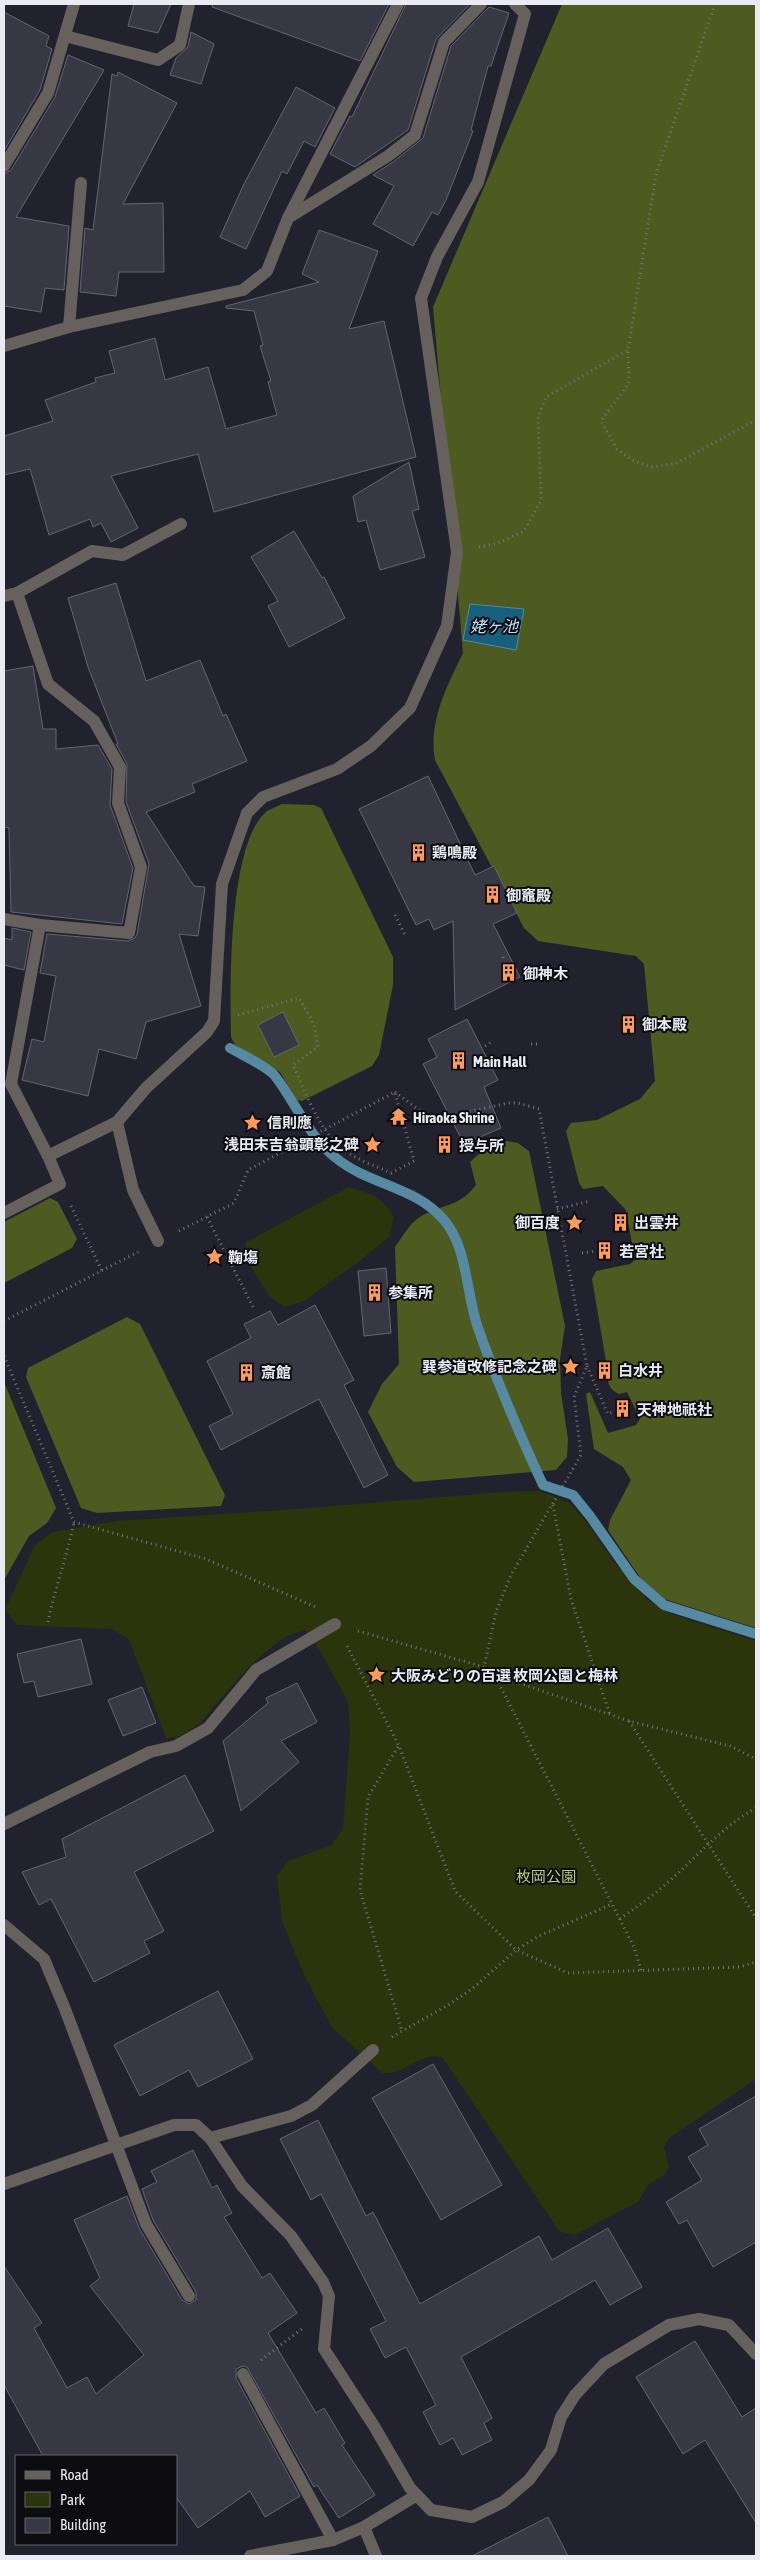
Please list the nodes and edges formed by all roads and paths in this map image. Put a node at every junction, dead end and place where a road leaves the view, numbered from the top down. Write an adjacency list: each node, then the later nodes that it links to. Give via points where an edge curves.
1 (74, 4): 7 (street)
2 (189, 4): 7 (street, via 180,45 158,60)
3 (398, 4): 10 (street)
4 (481, 4): 10 (street, via 444,42 414,135 388,156)
5 (515, 4): 16 (street, via 525,14 478,182 437,257 421,298)
6 (715, 4): 13 (path, via 656,174)
7 (65, 36): 8 (street, via 48,93)
8 (4, 166)
9 (80, 184): 11 (street)
10 (288, 218): 11 (street, via 267,271 243,290)
11 (69, 327): 12 (street)
12 (4, 346)
13 (628, 350): 14 (path, via 629,383 601,421 617,450 632,460 652,468 676,464); 16 (path, via 546,398 538,416 541,500 524,531 498,543)
14 (756, 420)
15 (181, 524): 17 (street, via 123,555 92,551)
16 (457, 552): 24 (street, via 447,626 410,708 371,746 344,764 263,797 247,813 222,884)
17 (10, 594): 20 (street, via 48,684 94,721 120,768 118,803 142,867 129,933)
18 (395, 915): 21 (path)
19 (4, 919): 20 (street)
20 (40, 925): 29 (street)
21 (406, 937)
22 (502, 957): 23 (path)
23 (504, 962)
24 (214, 1021): 31 (street, via 207,1032 146,1088); 32 (path, via 298,998 314,1024 318,1046 293,1065)
25 (493, 1041): 28 (path)
26 (531, 1044): 27 (path)
27 (539, 1044)
28 (485, 1046)
29 (8, 1086): 34 (street)
30 (395, 1092): 32 (path); 32 (path, via 414,1161 391,1173 338,1146); 39 (path, via 432,1120 508,1103 539,1110)
31 (117, 1122): 34 (street); 42 (street, via 133,1190)
32 (324, 1128): 33 (path)
33 (308, 1138)
34 (48, 1156): 35 (street)
35 (60, 1184): 40 (street); 45 (path)
36 (414, 1190): 37 (path)
37 (409, 1199)
38 (590, 1201): 39 (path)
39 (557, 1209): 48 (path)
40 (4, 1213)
41 (207, 1217): 46 (path)
42 (158, 1241)
43 (596, 1251): 44 (path)
44 (582, 1253)
45 (102, 1271)
46 (253, 1306)
47 (4, 1356): 51 (path)
48 (587, 1366): 49 (path, via 608,1414); 50 (path, via 574,1398 581,1454)
49 (615, 1411)
50 (553, 1504): 54 (path, via 511,1575 496,1612); 56 (path, via 571,1600)
51 (74, 1522): 52 (path); 53 (path, via 206,1560 316,1606)
52 (48, 1622)
53 (335, 1624): 54 (path); 58 (path); 61 (street, via 256,1670 208,1728 176,1746 150,1752)
54 (484, 1667): 55 (path)
55 (493, 1674): 56 (path); 63 (path)
56 (610, 1715): 57 (path)
57 (628, 1721): 59 (path, via 730,1746); 62 (path)
58 (399, 1746): 67 (path, via 455,1891); 70 (path, via 368,1797 360,1890)
59 (756, 1759)
60 (756, 1808): 62 (path, via 740,1816)
61 (4, 1824)
62 (706, 1843): 64 (path); 65 (path, via 660,1889)
63 (612, 1904): 65 (path); 67 (path, via 539,1936)
64 (756, 1918)
65 (620, 1919): 69 (path)
66 (4, 1925): 73 (street, via 44,1959)
67 (516, 1950): 69 (path, via 568,1974); 70 (path, via 448,2006)
68 (756, 1962): 69 (path, via 740,1967)
69 (642, 1973)
70 (402, 2030): 71 (path)
71 (373, 2050): 72 (street, via 312,2105 292,2116)
72 (210, 2138): 73 (street, via 196,2124 174,2125); 76 (street, via 242,2186 291,2236 323,2282 329,2296)
73 (116, 2145): 74 (street); 75 (street, via 146,2224)
74 (4, 2184)
75 (189, 2296)
76 (328, 2310): 78 (path); 79 (street, via 324,2348)
77 (756, 2354): 79 (street, via 729,2325 699,2319 669,2325 604,2364 560,2417 551,2450 529,2480 503,2502 472,2517 431,2510)
78 (243, 2374): 81 (street)
79 (416, 2496): 80 (street)
80 (364, 2527): 81 (street); 83 (street)
81 (333, 2540): 82 (street)
82 (251, 2556)
83 (376, 2556)

